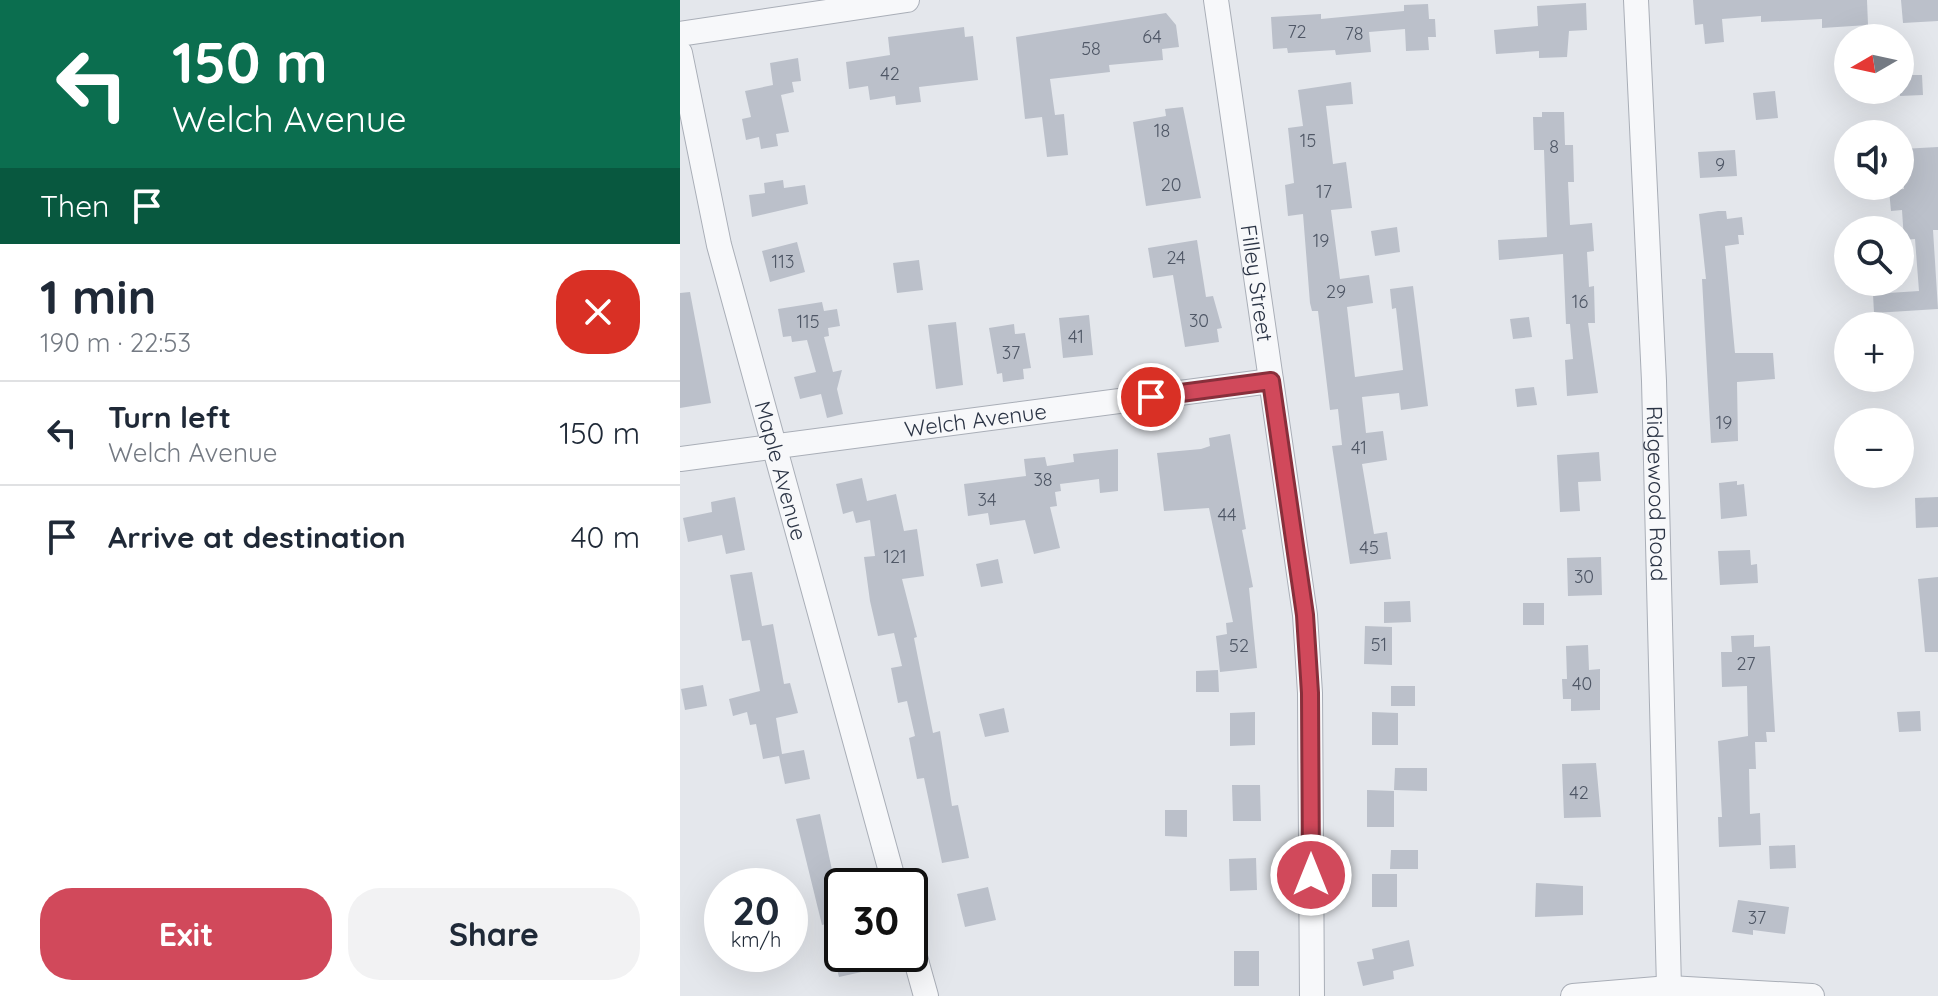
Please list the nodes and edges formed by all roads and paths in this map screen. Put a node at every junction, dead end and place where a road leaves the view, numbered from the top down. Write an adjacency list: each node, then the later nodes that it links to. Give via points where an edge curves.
1 (907, 0): 4 (street)
2 (1216, 0): 6 (street, Filley Street)
3 (1636, 0): 11 (street, Ridgewood Road, via 1654,381)
4 (680, 34)
5 (680, 53): 7 (street, Maple Avenue, via 719,245)
6 (1271, 381): 7 (street, Welch Avenue); 13 (street, Filley Street, via 1305,615)
7 (774, 447): 8 (street, Welch Avenue); 9 (street, Maple Avenue)
8 (680, 459)
9 (890, 868)
10 (919, 972): 12 (street)
11 (1669, 988): 14 (street); 15 (street)
12 (926, 996)
13 (1312, 996)
14 (1573, 996)
15 (1812, 996)

